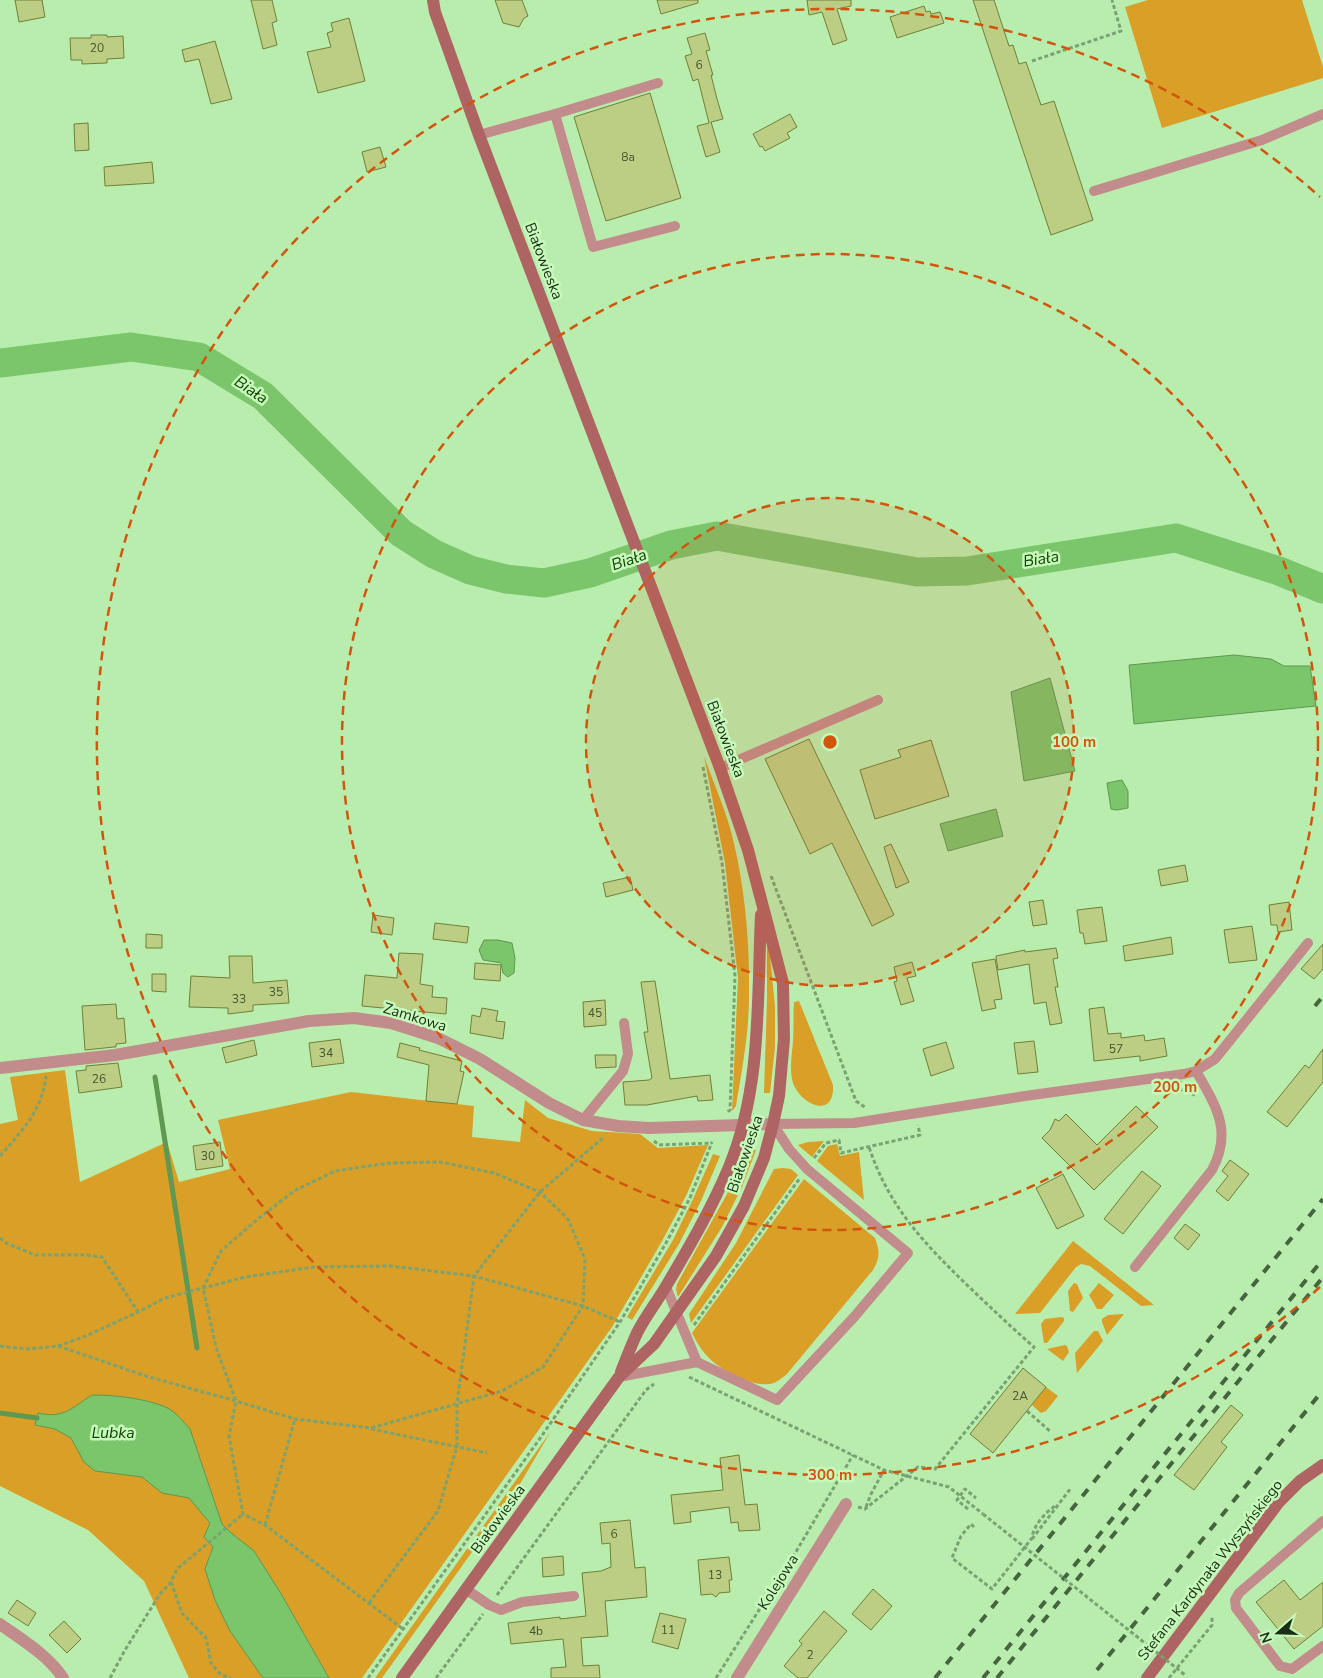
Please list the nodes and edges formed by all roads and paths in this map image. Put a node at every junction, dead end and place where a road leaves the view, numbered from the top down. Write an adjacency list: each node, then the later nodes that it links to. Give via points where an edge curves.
1 (433, 0): 7 (main road, Białowieska)
2 (1112, 0): 3 (path, via 1121,30)
3 (1032, 61)
4 (658, 83): 5 (lane)
5 (555, 114): 7 (lane); 9 (lane, via 593,248)
6 (1323, 114): 8 (lane, via 1262,140)
7 (479, 135): 12 (main road, Białowieska)
8 (1094, 190)
9 (676, 226)
10 (878, 700): 12 (lane)
11 (701, 758): 23 (path, via 722,863 735,976 730,1110)
12 (720, 768): 14 (main road, Białowieska)
13 (770, 873): 22 (path, via 856,1101)
14 (762, 902): 26 (main road, Białowieska, via 757,1036 752,1085); 27 (main road, Białowieska, via 783,983 784,1039)
15 (1308, 943): 19 (lane, via 1215,1059)
16 (624, 1023): 24 (lane, via 628,1054 623,1071)
17 (47, 1063): 18 (street, Zamkowa); 24 (street, Zamkowa, via 115,1055 309,1021 354,1018 391,1023 438,1038); 33 (path, via 44,1091 28,1124)
18 (0, 1068)
19 (1196, 1071): 21 (lane); 27 (lane, via 854,1123)
20 (1175, 1087): 21 (path, via 1195,1096)
21 (1207, 1091): 38 (lane, via 1221,1124 1218,1158)
22 (871, 1110)
23 (720, 1116)
24 (583, 1120): 26 (street, Zamkowa, via 649,1128)
25 (927, 1123): 32 (path, via 918,1124 920,1135)
26 (743, 1124): 27 (street, Zamkowa); 40 (main road, Białowieska, via 717,1193)
27 (773, 1124): 44 (main road, Białowieska, via 764,1158 744,1206 716,1256); 49 (lane, via 807,1169 908,1253 777,1400)
28 (600, 1132): 36 (path, via 609,1134)
29 (708, 1136): 31 (path)
30 (649, 1137): 31 (path, via 659,1145)
31 (712, 1143): 45 (path, via 682,1213)
32 (869, 1147): 34 (path, via 842,1154 839,1140 826,1143); 64 (path, via 877,1172 910,1224 945,1264 1034,1347 935,1469 918,1467)
33 (0, 1156)
34 (814, 1158)
35 (801, 1177): 46 (path)
36 (540, 1192): 39 (path); 41 (path, via 494,1173 440,1162 389,1163 335,1171 294,1191 259,1218 221,1252); 42 (path, via 568,1219 585,1259)
37 (0, 1238): 43 (path, via 35,1255 102,1257)
38 (1135, 1268)
39 (474, 1276): 41 (path, via 391,1266 314,1267 245,1277); 42 (path); 54 (path)
40 (666, 1287): 44 (lane); 50 (main road, Białowieska, via 638,1332)
41 (203, 1288): 43 (path, via 165,1298); 53 (path, via 216,1347)
42 (583, 1306): 45 (path); 54 (path, via 543,1367 502,1391)
43 (138, 1312): 48 (path)
44 (676, 1313): 49 (lane); 50 (main road, Białowieska, via 654,1344)
45 (620, 1322): 84 (path)
46 (690, 1330)
47 (0, 1346): 48 (path, via 28,1349)
48 (58, 1346): 53 (path, via 149,1377)
49 (697, 1362): 50 (lane)
50 (619, 1378): 78 (main road, Białowieska)
51 (683, 1378): 61 (path, via 691,1377)
52 (659, 1380): 81 (path, via 646,1390)
53 (236, 1401): 56 (path); 72 (path, via 229,1436)
54 (457, 1404): 57 (path); 59 (path)
55 (1027, 1411): 58 (path)
56 (295, 1419): 57 (path); 74 (path)
57 (371, 1428): 59 (path)
58 (1052, 1432)
59 (456, 1446): 60 (path); 80 (path, via 438,1511)
60 (487, 1453)
61 (853, 1455): 63 (path); 94 (path)
62 (1322, 1466): 96 (main road, Stefana Kardynała Wyszyńskiego, via 1300,1481 1279,1502)
63 (884, 1470): 64 (path); 70 (path)
64 (905, 1476): 66 (path, via 950,1487); 70 (path)
65 (1071, 1488): 69 (path)
66 (959, 1494): 67 (path, via 965,1490); 71 (path, via 956,1500); 76 (path, bridge)
67 (976, 1498)
68 (846, 1504): 70 (path); 95 (street, Kolejowa)
69 (1058, 1505): 75 (path, via 1051,1508 1032,1531 1032,1538 992,1589 952,1558 961,1536 971,1524); 76 (path)
70 (865, 1509)
71 (968, 1509)
72 (243, 1514): 74 (path); 77 (path, via 177,1569)
73 (1323, 1521): 85 (lane, via 1239,1593 1235,1600 1236,1608 1280,1666 1292,1669)
74 (265, 1524): 80 (path)
75 (974, 1527)
76 (1025, 1548): 86 (path, bridge)
77 (171, 1582): 89 (path, via 160,1594); 90 (path, via 182,1613 206,1638 211,1662 220,1674)
78 (467, 1590): 81 (lane); 92 (main road, Białowieska)
79 (574, 1596): 81 (lane, via 522,1602 501,1610)
80 (369, 1603): 84 (path)
81 (489, 1605): 93 (path)
82 (1212, 1612): 86 (path, via 1212,1625)
83 (0, 1624): 88 (street, via 30,1644)
84 (403, 1629): 91 (path)
85 (1323, 1646)
86 (1176, 1669): 87 (path, bridge); 97 (path)
87 (1185, 1676)
88 (63, 1678)
89 (110, 1678)
90 (231, 1678)
91 (368, 1678)
92 (402, 1678)
93 (436, 1678)
94 (716, 1678)
95 (737, 1678)
96 (1147, 1678)
97 (1169, 1678)

